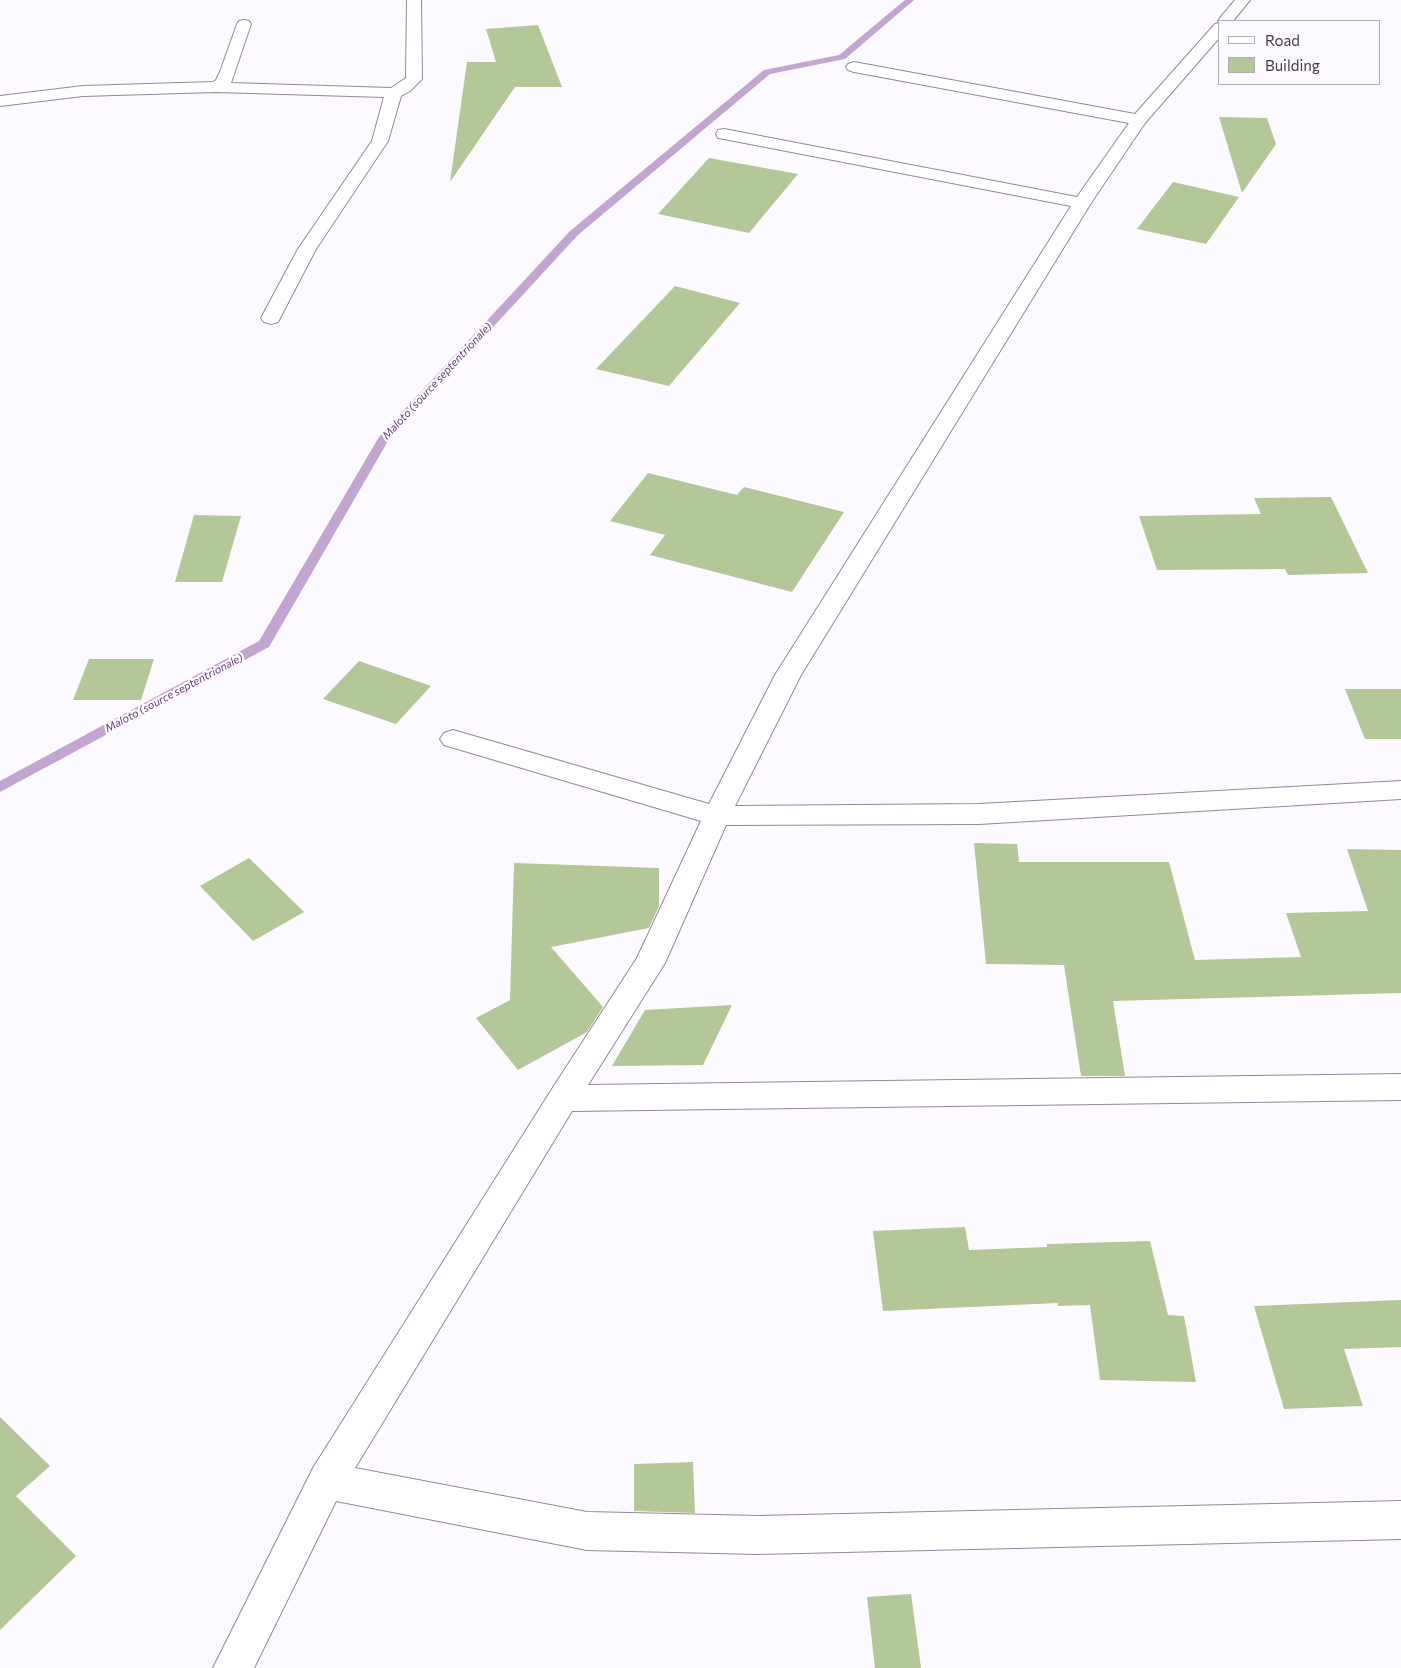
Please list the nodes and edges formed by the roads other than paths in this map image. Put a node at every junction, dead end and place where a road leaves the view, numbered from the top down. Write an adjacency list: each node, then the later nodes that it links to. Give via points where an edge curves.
1 (414, 0): 8 (street, via 414,79)
2 (1243, 0): 3 (street)
3 (1226, 20)
4 (244, 24): 7 (street, via 228,72 223,83)
5 (1218, 29): 10 (street)
6 (854, 67): 10 (street)
7 (216, 87): 8 (street); 9 (street, via 83,91)
8 (394, 93): 13 (street, via 380,141 308,249)
9 (0, 101)
10 (1139, 120): 12 (street)
11 (724, 134): 12 (street)
12 (1082, 203): 16 (street, via 788,675)
13 (271, 318)
14 (453, 739): 16 (street)
15 (1401, 790): 16 (street, via 979,814)
16 (717, 816): 18 (street, via 650,963)
17 (1401, 1087): 18 (street)
18 (563, 1098): 19 (street)
19 (326, 1481): 20 (street, via 587,1531 758,1535); 21 (street)
20 (1401, 1520)
21 (233, 1668)

